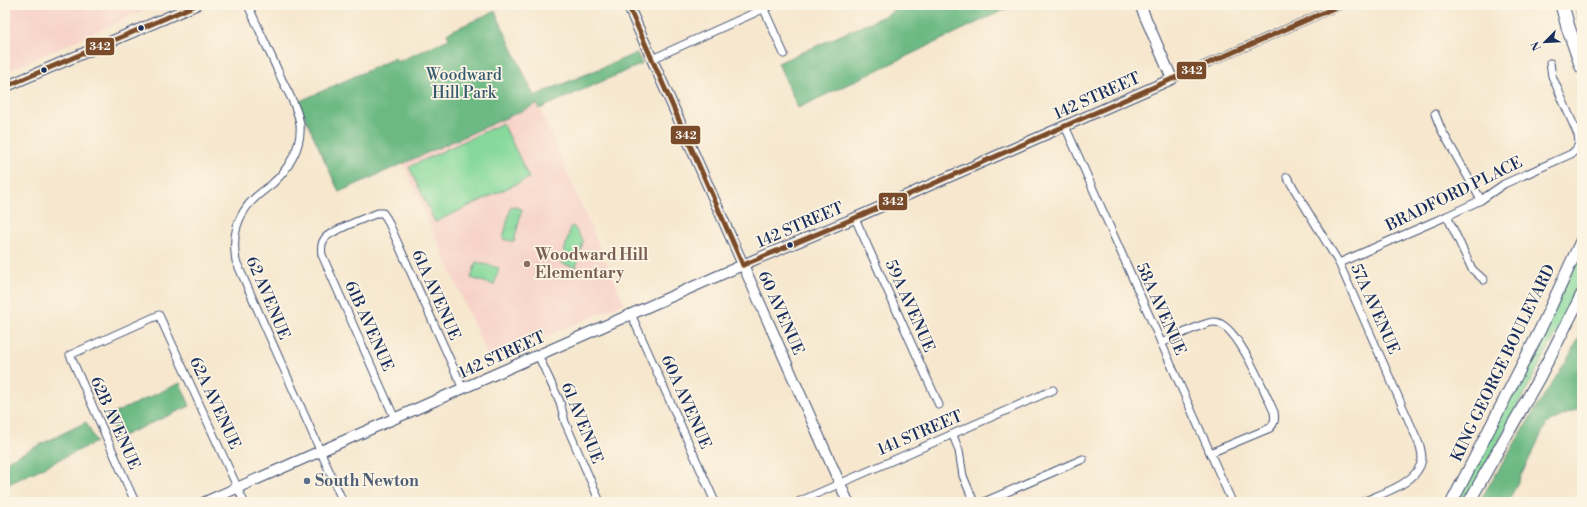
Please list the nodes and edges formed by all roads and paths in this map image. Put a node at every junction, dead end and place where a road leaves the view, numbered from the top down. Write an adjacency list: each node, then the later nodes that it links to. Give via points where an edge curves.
1 (196, 5): 14 (street)
2 (248, 5): 36 (street, 62 AVENUE, via 293,103 300,125 299,137 289,164 244,211 235,238 236,261)
3 (628, 5): 10 (street, 60 AVENUE)
4 (772, 5): 8 (street)
5 (1140, 5): 13 (street)
6 (1341, 5): 13 (street, 142 STREET)
7 (1562, 5): 12 (highway)
8 (763, 7): 9 (street); 10 (street)
9 (784, 54)
10 (652, 59): 24 (street, 60 AVENUE)
11 (1550, 63): 18 (street, BRADFORD PLACE, via 1552,76 1578,135 1578,147 1571,154 1504,184)
12 (1582, 67)
13 (1172, 79): 16 (street, 142 STREET)
14 (6, 87)
15 (1435, 114): 18 (street)
16 (1065, 126): 20 (street, 142 STREET); 29 (street, 58A AVENUE)
17 (1287, 177): 23 (street, 57A AVENUE)
18 (1481, 200): 19 (street, BRADFORD PLACE)
19 (1447, 216): 23 (street, BRADFORD PLACE); 25 (street, via 1472,269)
20 (856, 218): 24 (street, 142 STREET); 33 (street, 59A AVENUE)
21 (1582, 239): 53 (main road, KING GEORGE BOULEVARD, via 1540,330)
22 (322, 244): 31 (street, 61A AVENUE, via 326,237 375,214 383,214); 34 (street, 61B AVENUE, via 322,255)
23 (1339, 263): 52 (street, 57A AVENUE, via 1420,446 1422,459 1417,471 1406,482)
24 (743, 265): 27 (street, 142 STREET); 39 (street, 60 AVENUE)
25 (1484, 280)
26 (1582, 294): 54 (main road, KING GEORGE BOULEVARD, via 1539,378)
27 (631, 314): 30 (street, 142 STREET); 46 (street, 60A AVENUE)
28 (159, 315): 40 (street, 62A AVENUE); 41 (street, 62B AVENUE, via 70,355)
29 (1161, 343): 37 (street, 58A AVENUE); 37 (street, via 1210,322 1221,323 1227,327 1249,358 1274,412 1274,424 1270,428)
30 (538, 355): 31 (street, 142 STREET); 45 (street, 61 AVENUE, via 560,402 565,422)
31 (463, 389): 34 (street, 142 STREET)
32 (1053, 390): 35 (street, 141 STREET)
33 (939, 405)
34 (394, 419): 36 (street, 142 STREET)
35 (953, 435): 39 (street, 141 STREET); 49 (street, via 959,451 963,476)
36 (320, 452): 40 (street, 142 STREET); 44 (street, 62 AVENUE)
37 (1210, 454): 51 (street, 58A AVENUE)
38 (1083, 459): 50 (street)
39 (840, 484): 47 (street, 141 STREET); 48 (street, 60 AVENUE)
40 (238, 487): 42 (street, 142 STREET); 43 (street, 62A AVENUE)
41 (135, 502)
42 (205, 502)
43 (244, 502)
44 (342, 502)
45 (600, 502)
46 (715, 502)
47 (798, 502)
48 (848, 502)
49 (974, 502)
50 (984, 502)
51 (1232, 502)
52 (1362, 502)
53 (1452, 502)
54 (1469, 502)

